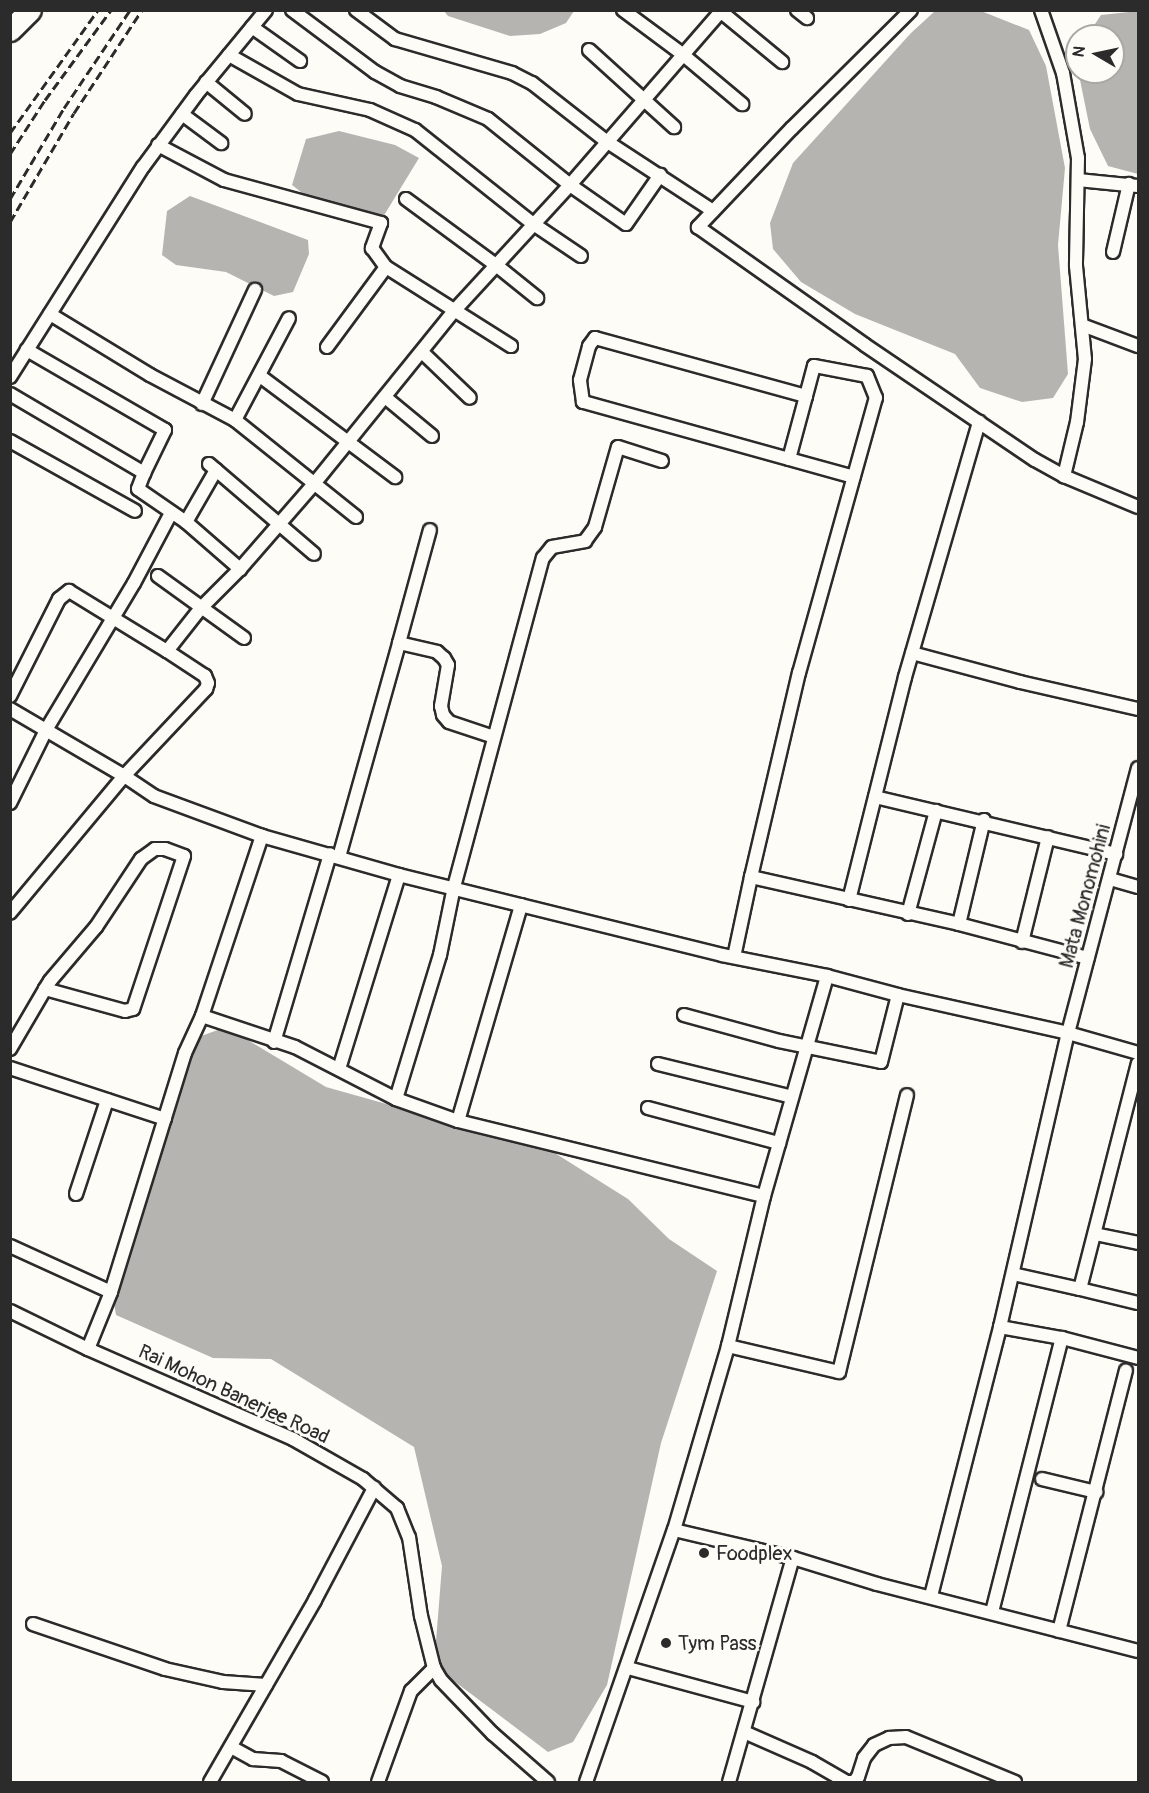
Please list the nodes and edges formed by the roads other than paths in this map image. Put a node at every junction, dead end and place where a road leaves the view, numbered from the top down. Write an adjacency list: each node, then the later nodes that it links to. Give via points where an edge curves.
1 (30, 10): 10 (highway)
2 (266, 10): 9 (street)
3 (292, 10): 27 (street, via 368,68 400,86 488,119)
4 (356, 10): 22 (street, via 396,39 532,83)
5 (622, 10): 13 (street)
6 (911, 10): 30 (street)
7 (1041, 10): 26 (street, via 1063,73 1078,158)
8 (721, 11): 13 (street); 15 (street)
9 (252, 27): 12 (street); 14 (street)
10 (10, 30)
11 (589, 50): 17 (street)
12 (229, 55): 16 (street); 31 (street, via 298,94 370,110 415,130)
13 (683, 56): 17 (street); 18 (street)
14 (300, 62)
15 (782, 62)
16 (206, 82): 19 (street); 20 (street)
17 (644, 100): 21 (street); 22 (street)
18 (741, 104)
19 (182, 114): 23 (street); 24 (street)
20 (245, 114)
21 (674, 127)
22 (606, 141): 25 (street); 27 (street)
23 (221, 143)
24 (159, 145): 35 (street, via 224,180 381,223 372,248); 39 (street)
25 (660, 175): 27 (street, via 626,224); 30 (street)
26 (1078, 180): 28 (street); 41 (street, via 1076,266)
27 (570, 185): 31 (street)
28 (1134, 185): 32 (street)
29 (406, 199): 34 (street)
30 (710, 209): 55 (street, via 698,227)
31 (532, 223): 33 (street); 34 (street)
32 (1113, 252)
33 (581, 256)
34 (496, 265): 37 (street); 38 (street)
35 (386, 267): 38 (street); 44 (street)
36 (255, 290): 53 (street)
37 (537, 298)
38 (454, 311): 42 (street); 46 (street)
39 (50, 314): 45 (street); 53 (street)
40 (289, 318): 47 (street)
41 (1082, 325): 43 (street); 62 (street, via 1085,359 1077,422)
42 (511, 346)
43 (1138, 346)
44 (327, 347)
45 (27, 350): 48 (street); 61 (street, via 165,430)
46 (422, 352): 51 (street); 52 (street)
47 (260, 376): 54 (street); 57 (street)
48 (10, 377)
49 (10, 394): 61 (street)
50 (806, 396): 59 (street); 59 (street, via 595,338 589,346 580,380 583,402); 64 (street, via 814,366 867,375 876,398)
51 (385, 397): 56 (street); 57 (street)
52 (470, 398)
53 (202, 404): 54 (street)
54 (235, 420): 65 (street)
55 (979, 422): 62 (street); 81 (street)
56 (432, 436)
57 (347, 440): 63 (street); 65 (street)
58 (10, 441): 67 (street)
59 (789, 459): 64 (street)
60 (662, 460): 86 (street, via 618,447 595,527 585,541 552,547 543,558)
61 (144, 473): 68 (street, via 138,489)
62 (1064, 476): 66 (street)
63 (395, 477)
64 (854, 477): 98 (street, via 799,673)
65 (313, 485): 69 (street); 71 (street)
66 (1138, 507)
67 (135, 511)
68 (171, 513): 70 (street); 77 (street, via 134,583)
69 (356, 517)
70 (186, 522): 71 (street, via 213,467); 74 (street)
71 (278, 526): 73 (street); 74 (street)
72 (430, 530): 79 (street)
73 (314, 554)
74 (240, 569): 76 (street)
75 (158, 576): 76 (street)
76 (201, 608): 78 (street); 80 (street)
77 (112, 615): 80 (street); 82 (street, via 69,591 59,599); 85 (street)
78 (244, 638)
79 (399, 643): 86 (street, via 437,652 444,658 448,665 441,706 449,722); 96 (street)
80 (167, 651): 88 (street, via 205,676 208,683)
81 (912, 653): 84 (street); 89 (street)
82 (10, 696)
83 (10, 709): 85 (street)
84 (1138, 709)
85 (46, 730): 88 (street); 90 (street)
86 (494, 737): 100 (street)
87 (1138, 768): 95 (street, Mata Monomohini)
88 (129, 779): 93 (street, via 154,796); 104 (street)
89 (875, 797): 91 (street); 102 (street)
90 (10, 803)
91 (936, 811): 92 (street); 105 (street)
92 (984, 820): 94 (street); 106 (street)
93 (262, 837): 96 (street); 113 (street)
94 (1048, 837): 95 (street); 107 (street)
95 (1116, 854): 99 (street, Mata Monomohini)
96 (334, 855): 97 (street); 116 (street)
97 (399, 875): 100 (street); 123 (street)
98 (751, 877): 102 (street); 108 (street)
99 (1110, 879): 101 (street); 109 (street, Mata Monomohini)
100 (454, 887): 103 (street); 126 (street, via 440,955)
101 (1138, 887)
102 (849, 900): 105 (street)
103 (521, 905): 108 (street); 130 (street)
104 (10, 914)
105 (908, 914): 106 (street)
106 (959, 924): 107 (street)
107 (1022, 942): 109 (street)
108 (734, 957): 110 (street)
109 (1088, 958): 115 (street, Mata Monomohini)
110 (827, 976): 112 (street); 117 (street)
111 (45, 989): 111 (street, via 96,927 141,859 155,849 184,856 133,1009 125,1011); 118 (street)
112 (898, 995): 115 (street); 117 (street, via 881,1062)
113 (202, 1016): 116 (street); 129 (street, via 185,1053)
114 (684, 1016): 117 (street)
115 (1068, 1033): 119 (street); 137 (street, Mata Monomohini)
116 (274, 1042): 123 (street, via 295,1047)
117 (807, 1047): 125 (street)
118 (10, 1049)
119 (1138, 1053)
120 (1138, 1063): 134 (street)
121 (658, 1064): 125 (street)
122 (10, 1068): 127 (street)
123 (339, 1070): 126 (street)
124 (907, 1095): 144 (street, via 839,1372)
125 (792, 1097): 131 (street)
126 (396, 1099): 130 (street)
127 (107, 1100): 129 (street); 132 (street)
128 (648, 1108): 131 (street)
129 (165, 1119): 139 (street)
130 (458, 1121): 133 (street)
131 (780, 1143): 133 (street)
132 (76, 1194)
133 (764, 1196): 144 (street)
134 (1095, 1234): 135 (street); 138 (street)
135 (1138, 1243)
136 (10, 1246): 139 (street)
137 (1013, 1274): 138 (street); 142 (street, Mata Monomohini)
138 (1080, 1289): 140 (street)
139 (111, 1292): 145 (street)
140 (1138, 1303)
141 (10, 1311): 145 (street, Rai Mohon Banerjee Road)
142 (1000, 1327): 143 (street); 153 (street, Mata Monomohini)
143 (1062, 1338): 146 (street); 154 (street)
144 (728, 1346): 151 (street)
145 (88, 1349): 149 (street, Rai Mohon Banerjee Road, via 293,1439)
146 (1138, 1358)
147 (1126, 1370): 150 (street)
148 (1042, 1479): 150 (street)
149 (374, 1488): 158 (street, Rai Mohon Banerjee Road, via 397,1508 408,1537); 160 (street)
150 (1096, 1492): 156 (street)
151 (674, 1530): 152 (street); 159 (street)
152 (793, 1558): 153 (street); 161 (street)
153 (931, 1596): 154 (street)
154 (992, 1612): 156 (street)
155 (33, 1624): 160 (street, via 165,1669 223,1682)
156 (1059, 1631): 157 (street)
157 (1138, 1652)
158 (434, 1668): 166 (street, via 411,1691); 167 (street, Rai Mohon Banerjee Road, via 450,1692)
159 (628, 1668): 161 (street); 168 (street)
160 (266, 1685): 163 (street)
161 (753, 1702): 162 (street)
162 (744, 1732): 169 (street); 170 (street, via 812,1761 846,1782 854,1782 858,1777 873,1745 889,1738 906,1737)
163 (231, 1747): 164 (street); 165 (street, via 261,1761 281,1761)
164 (210, 1782)
165 (322, 1782)
166 (378, 1782)
167 (548, 1782)
168 (586, 1782)
169 (729, 1782)
170 (1015, 1782)

